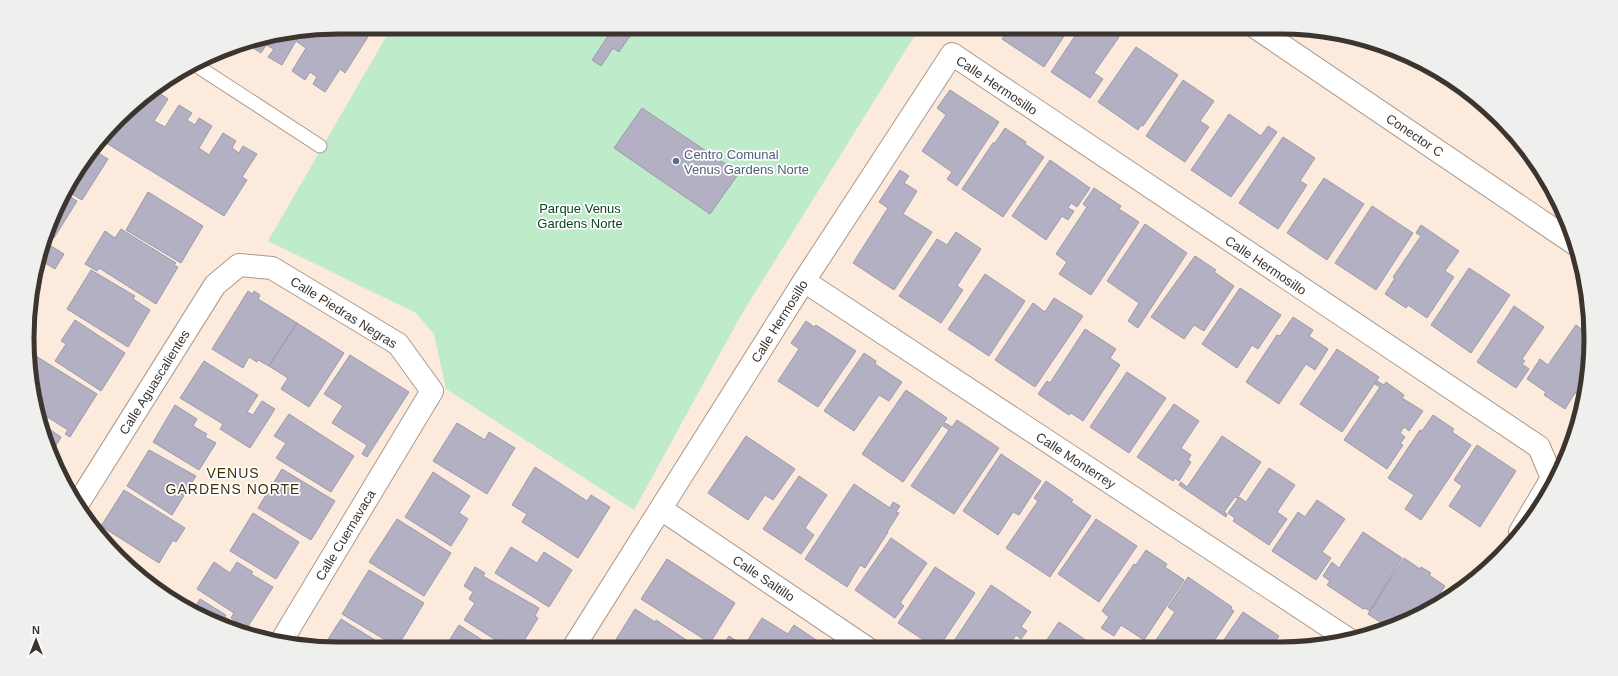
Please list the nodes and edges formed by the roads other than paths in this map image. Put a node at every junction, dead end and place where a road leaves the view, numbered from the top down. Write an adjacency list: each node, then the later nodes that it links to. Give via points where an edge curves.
1 (1265, 34): 4 (street, Conector C)
2 (199, 68): 3 (lane)
3 (320, 146)
4 (1568, 239)
5 (239, 265): 7 (street, Calle Piedras Negras, via 272,268 398,344 432,391); 9 (street, Calle Aguascalientes, via 215,285)
6 (804, 281): 8 (street, Calle Hermosillo, via 952,54 1539,447); 10 (street, Calle Hermosillo); 11 (street, Calle Monterrey)
7 (409, 429): 12 (street, Calle Cuernavaca)
8 (1551, 476)
9 (81, 499)
10 (661, 509): 13 (street, Calle Hermosillo); 14 (street, Calle Saltillo)
11 (1342, 635)
12 (284, 637)
13 (577, 642)
14 (859, 642)

